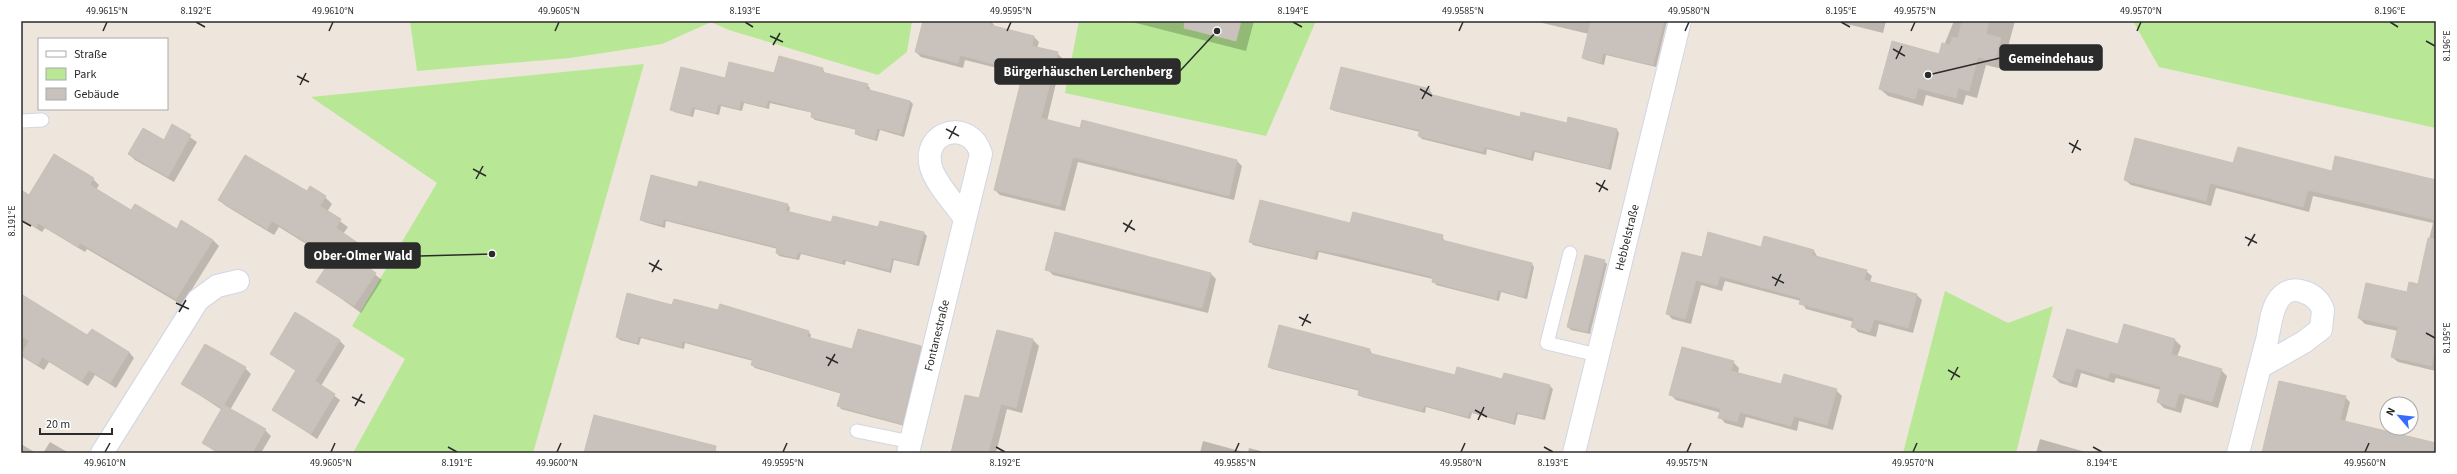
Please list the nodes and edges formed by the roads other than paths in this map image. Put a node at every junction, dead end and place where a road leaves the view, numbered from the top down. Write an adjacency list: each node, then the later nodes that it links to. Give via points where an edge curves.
1 (1680, 21): 7 (street, Hebbelstraße)
2 (42, 120): 3 (lane)
3 (21, 121)
4 (966, 219): 10 (street, Fontanestraße)
5 (1570, 253): 7 (lane, via 1547,343)
6 (238, 281): 11 (street, via 217,286 198,300)
7 (1597, 355): 12 (street, Hebbelstraße)
8 (2260, 367): 13 (street)
9 (857, 431): 10 (lane)
10 (910, 448)
11 (102, 453)
12 (1574, 453)
13 (2238, 453)

